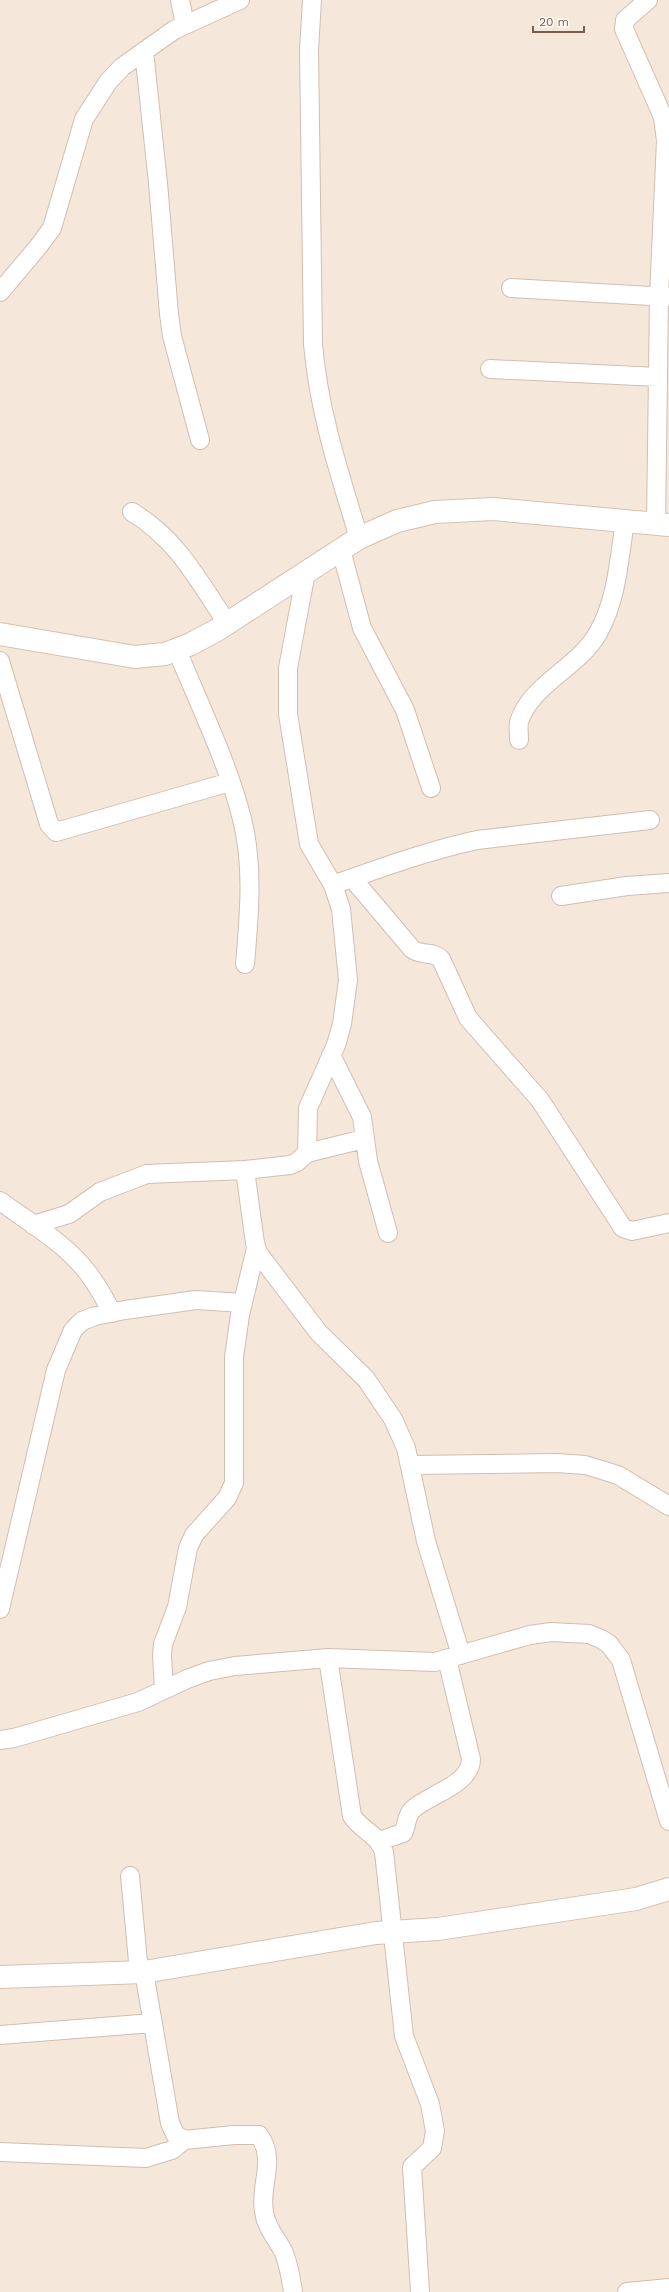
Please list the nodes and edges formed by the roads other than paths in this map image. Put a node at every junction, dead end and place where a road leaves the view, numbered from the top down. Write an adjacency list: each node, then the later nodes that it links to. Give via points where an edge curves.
1 (180, 0): 5 (street)
2 (240, 0): 5 (street)
3 (312, 0): 16 (street, via 309,50 313,344 326,429)
4 (648, 0): 9 (street, via 625,20 624,29 658,105 665,129)
5 (185, 24): 6 (street)
6 (144, 52): 8 (street, via 122,67 95,100 82,126 52,228); 12 (street, via 172,336)
7 (511, 288): 9 (street)
8 (0, 292)
9 (664, 297): 11 (street)
10 (490, 369): 11 (street)
11 (658, 377): 15 (street)
12 (200, 440)
13 (132, 512): 19 (street, via 153,526 176,548)
14 (625, 521): 15 (street); 16 (street, via 493,509 462,509 397,521); 23 (street, via 614,589 605,620 587,649 529,702 519,723)
15 (662, 524)
16 (359, 538): 17 (street)
17 (341, 550): 18 (street); 25 (street, via 362,628 405,710)
18 (306, 572): 19 (street); 29 (street, via 288,668 288,714 309,844)
19 (227, 623): 21 (street)
20 (0, 634): 21 (street, via 135,657)
21 (177, 650): 24 (street)
22 (0, 661): 24 (street, via 49,824 56,832)
23 (519, 740)
24 (230, 782): 31 (street, via 242,820 248,864)
25 (431, 788)
26 (650, 820): 27 (street, via 477,840 410,858)
27 (352, 878): 29 (street); 37 (street, via 412,949 420,955 434,955 441,959 468,1018 540,1100 623,1228 632,1231)
28 (669, 882): 30 (street)
29 (333, 885): 32 (street, via 341,909 348,980 342,1024)
30 (560, 896)
31 (245, 964)
32 (331, 1055): 33 (street, via 362,1117); 34 (street, via 308,1108)
33 (364, 1139): 34 (street); 39 (street)
34 (307, 1153): 35 (street, via 290,1165)
35 (245, 1170): 38 (street, via 147,1174 100,1192 69,1214); 40 (street)
36 (0, 1201): 38 (street)
37 (669, 1224)
38 (33, 1225): 42 (street, via 50,1236 87,1272)
39 (388, 1233)
40 (256, 1248): 41 (street); 43 (street, via 319,1333 376,1391 400,1434)
41 (243, 1303): 42 (street, via 196,1300); 48 (street, via 234,1357 234,1483 227,1498 194,1535 188,1548 178,1603 163,1644)
42 (112, 1313): 45 (street, via 82,1321 73,1330 56,1370)
43 (410, 1465): 44 (street, via 585,1465 618,1475); 46 (street)
44 (669, 1506)
45 (0, 1609)
46 (454, 1657): 47 (street, via 428,1662); 50 (street, via 530,1635 551,1632 589,1634 609,1644 621,1660); 51 (street, via 471,1767 464,1777 411,1811 403,1833)
47 (328, 1658): 48 (street, via 235,1666 209,1671); 51 (street, via 352,1816 359,1826)
48 (164, 1690): 49 (street, via 133,1704)
49 (0, 1740)
50 (669, 1821)
51 (379, 1841): 54 (street, via 384,1852)
52 (130, 1876): 55 (street)
53 (668, 1890): 54 (street, via 629,1900 438,1928)
54 (394, 1931): 55 (street); 63 (street, via 404,2036 430,2104 435,2131 432,2148 412,2167)
55 (141, 1972): 56 (street); 57 (street)
56 (0, 1977)
57 (153, 2023): 58 (street); 59 (street, via 170,2123 176,2134)
58 (0, 2035)
59 (184, 2140): 60 (street, via 172,2150 146,2158); 62 (street, via 259,2135 266,2145 268,2157 264,2213 268,2226 284,2254)
60 (0, 2152)
61 (669, 2288): 64 (street)
62 (293, 2292)
63 (420, 2292)
64 (627, 2292)

